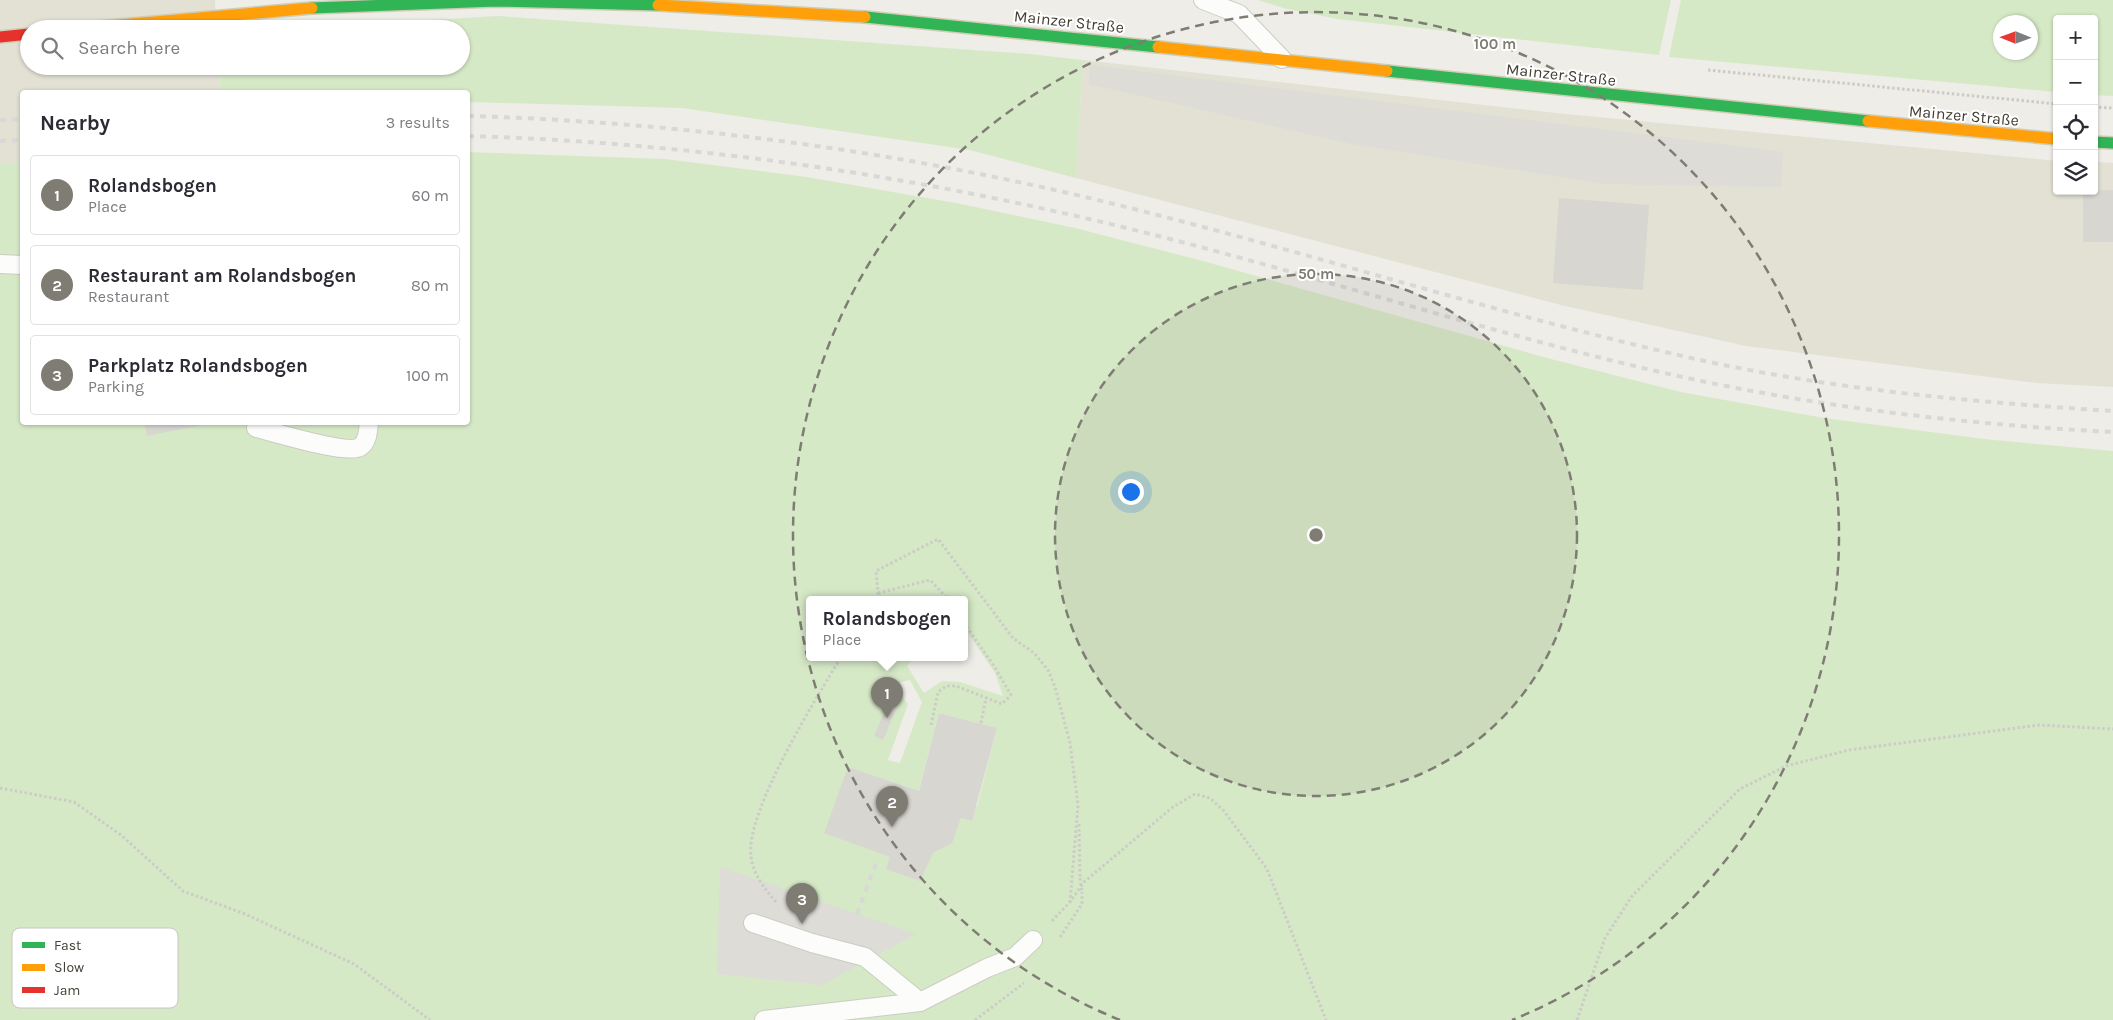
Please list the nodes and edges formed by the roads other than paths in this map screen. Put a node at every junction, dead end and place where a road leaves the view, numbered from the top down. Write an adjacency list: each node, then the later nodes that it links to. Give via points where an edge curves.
1 (1203, 0): 5 (lane, via 1239,14)
2 (171, 20): 5 (main road, Mainzer Straße, via 298,8 496,1 687,5 890,19)
3 (20, 35): 4 (main road)
4 (0, 37)
5 (1282, 59): 6 (main road, Mainzer Straße)
6 (2053, 139)
7 (2098, 142): 8 (main road)
8 (2113, 142)
9 (0, 264): 10 (lane)
10 (20, 265)
11 (368, 425): 12 (lane, via 366,440 355,449 336,448)
12 (256, 428)
13 (753, 923): 15 (lane, via 865,957)
14 (1033, 940): 15 (lane, via 1015,957)
15 (920, 1002): 16 (lane)
16 (764, 1020)

